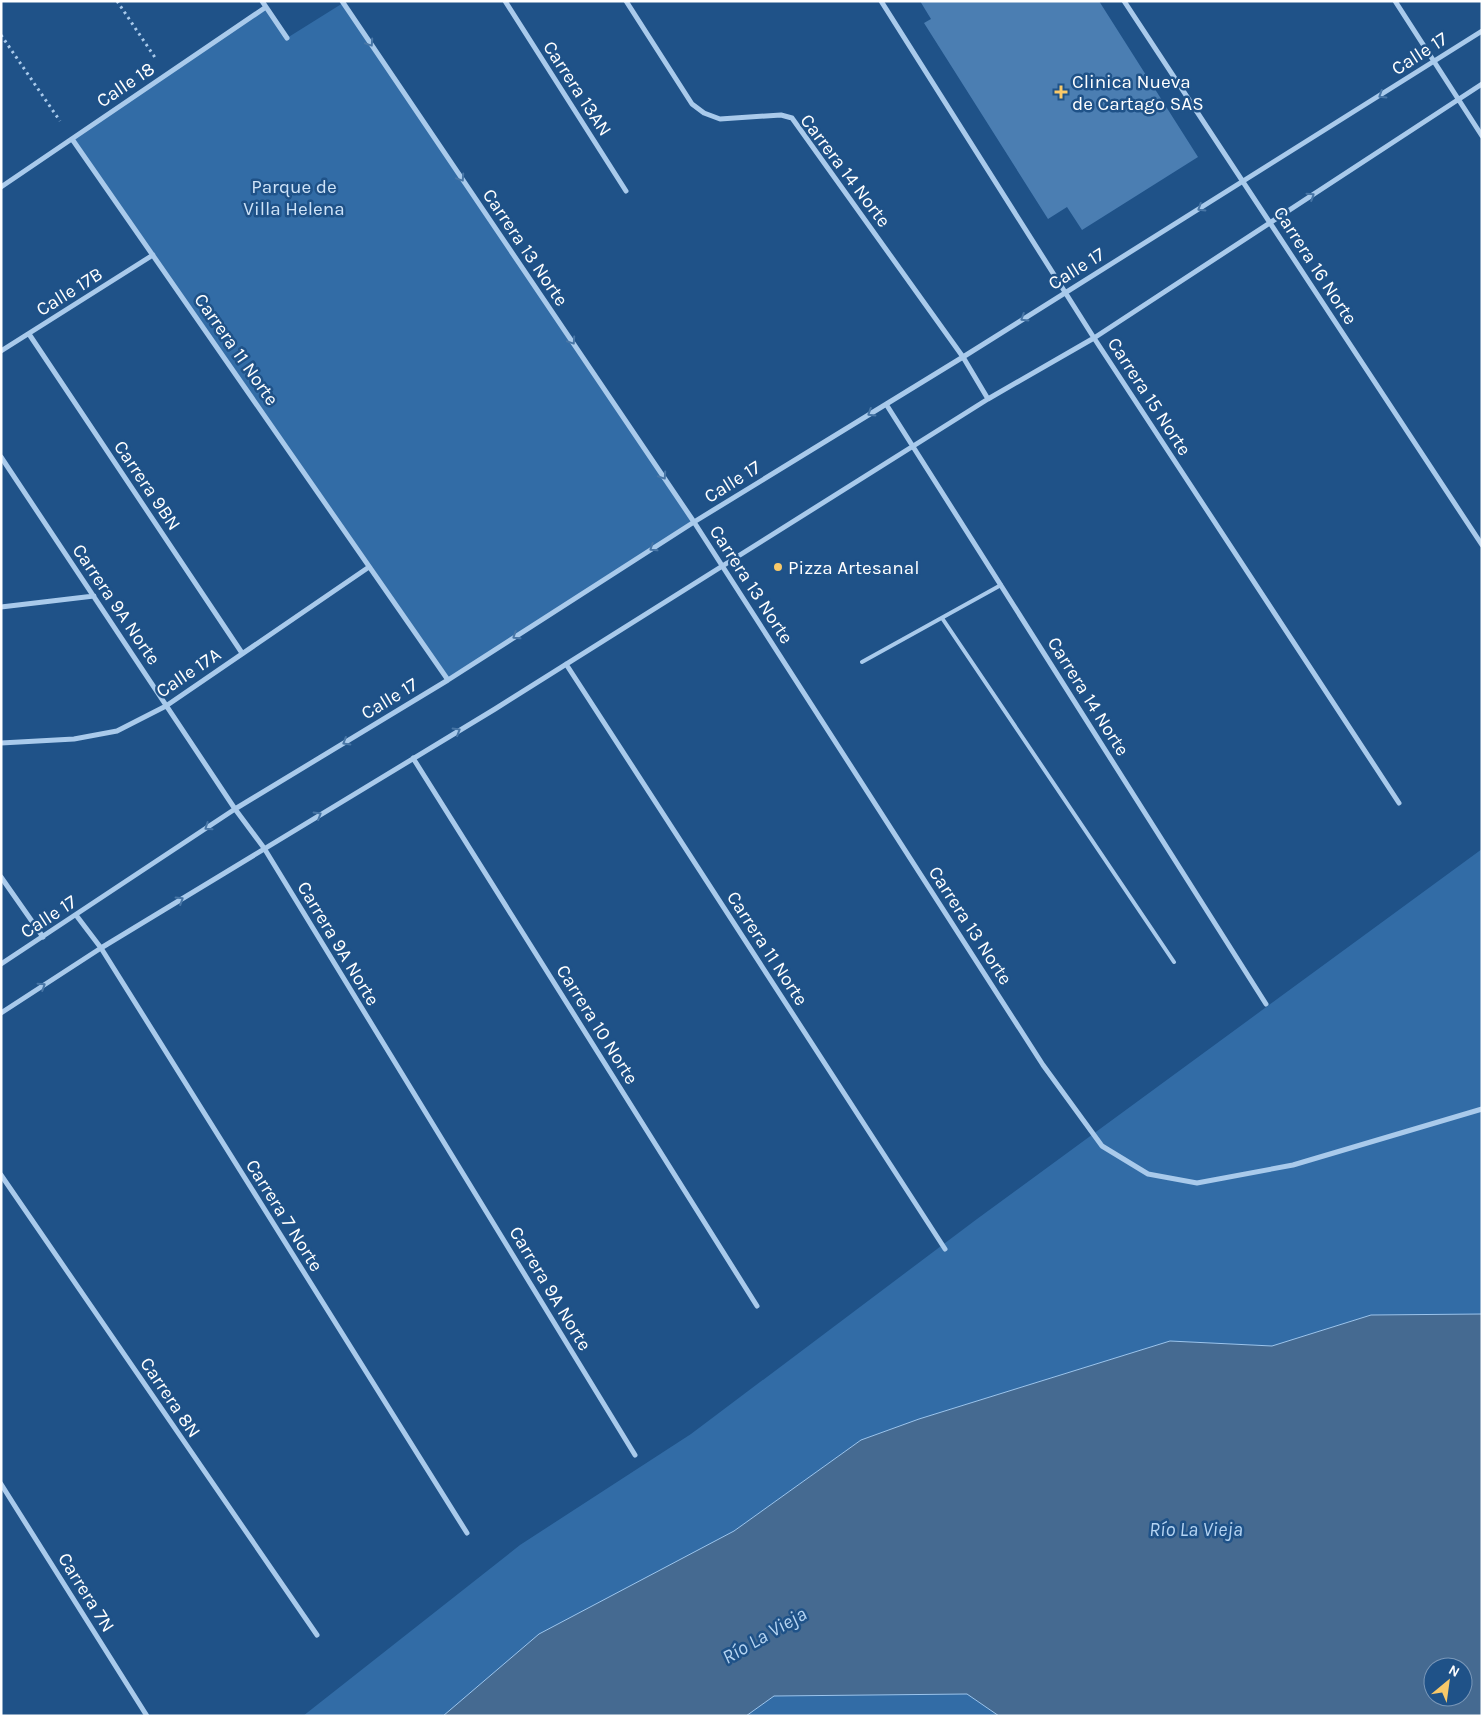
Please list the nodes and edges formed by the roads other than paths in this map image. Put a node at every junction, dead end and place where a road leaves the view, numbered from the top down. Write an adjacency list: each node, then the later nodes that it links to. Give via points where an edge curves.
1 (262, 1): 8 (street)
2 (342, 1): 30 (street, Carrera 13 Norte, one-way to 30)
3 (505, 1): 18 (street, Carrera 13AN)
4 (626, 1): 25 (street, Carrera 14 Norte, via 692,104 704,113 720,119 781,115 792,118)
5 (881, 1): 21 (street, Carrera 15 Norte)
6 (1124, 1): 16 (street, Carrera 16 Norte)
7 (1395, 1): 11 (street)
8 (266, 7): 10 (street); 15 (street, Calle 18)
9 (1482, 31): 11 (street, Calle 17)
10 (287, 38)
11 (1434, 62): 13 (street); 16 (street, Calle 17, one-way to 16)
12 (1482, 84): 13 (street)
13 (1459, 99): 14 (street); 19 (street, one-way to 13)
14 (1482, 136)
15 (72, 138): 17 (street, Calle 18); 20 (street, Carrera 11 Norte)
16 (1242, 182): 19 (street, Carrera 16 Norte); 21 (street, Calle 17, one-way to 21)
17 (1, 187)
18 (626, 191)
19 (1270, 222): 23 (street); 31 (street, Carrera 16 Norte)
20 (153, 255): 22 (street, Calle 17B); 33 (street, Carrera 11 Norte)
21 (1066, 292): 23 (street, Carrera 15 Norte); 25 (street, Calle 17, one-way to 25)
22 (29, 334): 24 (street, Calle 17B); 38 (street, Carrera 9BN)
23 (1094, 338): 26 (street); 45 (street, Carrera 15 Norte)
24 (1, 352)
25 (963, 357): 26 (street, Carrera 14 Norte); 27 (street, Calle 17)
26 (988, 399): 28 (street)
27 (886, 404): 28 (street, Carrera 14 Norte); 30 (street, Calle 17, one-way to 30)
28 (913, 446): 32 (street); 34 (street, Carrera 14 Norte)
29 (1, 457): 35 (street, Carrera 9A Norte)
30 (694, 522): 32 (street, Carrera 13 Norte); 41 (street, Calle 17, one-way to 41)
31 (1482, 545)
32 (721, 565): 40 (street); 56 (street, Carrera 13 Norte, via 1043,1065 1102,1146 1148,1174 1197,1183 1293,1165)
33 (369, 567): 38 (street, Calle 17A); 41 (street, Carrera 11 Norte)
34 (1001, 585): 37 (lane); 54 (street, Carrera 14 Norte)
35 (94, 596): 36 (street); 42 (street, Carrera 9A Norte)
36 (1, 607)
37 (942, 618): 39 (lane); 52 (lane)
38 (242, 653): 42 (street, Calle 17A)
39 (862, 662)
40 (566, 664): 44 (street, one-way to 40); 58 (street, Carrera 11 Norte)
41 (448, 680): 46 (street, Calle 17, one-way to 46)
42 (166, 706): 43 (street, Calle 17A, via 117,731 74,739); 46 (street, Carrera 9A Norte)
43 (1, 743)
44 (413, 758): 47 (street, one-way to 44); 59 (street, Carrera 10 Norte)
45 (1399, 803)
46 (235, 809): 47 (street, Carrera 9A Norte); 49 (street, Calle 17, one-way to 49)
47 (264, 848): 51 (street, one-way to 47); 60 (street, Carrera 9A Norte)
48 (1, 877): 50 (street)
49 (76, 915): 50 (street, Calle 17); 51 (street, Carrera 7 Norte)
50 (43, 937): 53 (street, Calle 17)
51 (101, 948): 55 (street, one-way to 51); 62 (street, Carrera 7 Norte)
52 (1174, 962)
53 (1, 964)
54 (1266, 1004)
55 (1, 1013)
56 (1482, 1109)
57 (1, 1175): 63 (street, Carrera 8N)
58 (945, 1249)
59 (757, 1306)
60 (635, 1455)
61 (1, 1484): 64 (street, Carrera 7N)
62 (467, 1533)
63 (316, 1635)
64 (147, 1716)

